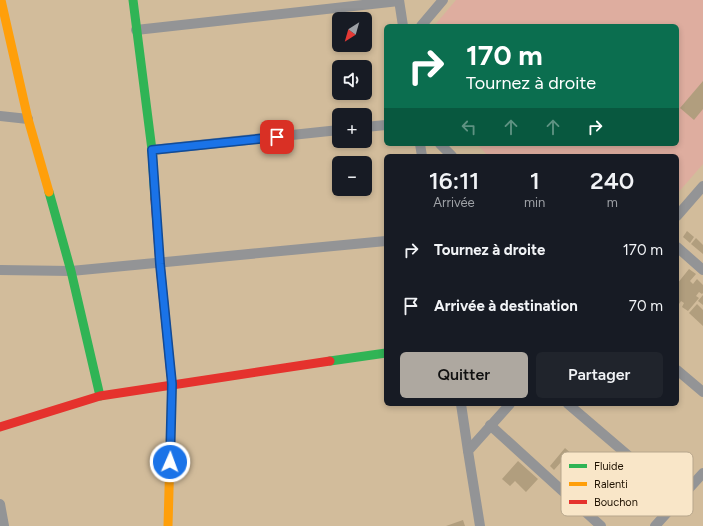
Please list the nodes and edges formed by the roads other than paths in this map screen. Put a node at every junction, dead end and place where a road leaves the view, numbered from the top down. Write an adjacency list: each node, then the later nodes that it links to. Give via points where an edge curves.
1 (1, 0): 9 (street)
2 (133, 0): 7 (street)
3 (443, 0): 6 (street)
4 (399, 1): 5 (street); 7 (street)
5 (403, 24)
6 (423, 24)
7 (136, 30): 14 (street)
8 (0, 116): 9 (street)
9 (28, 119): 23 (street)
10 (384, 125): 11 (street)
11 (372, 127)
12 (332, 131): 14 (street)
13 (442, 146): 15 (street)
14 (152, 150): 20 (street)
15 (450, 154)
16 (703, 186): 17 (street)
17 (679, 214)
18 (384, 241): 20 (street)
19 (679, 249): 22 (street)
20 (160, 264): 23 (street); 26 (street)
21 (0, 270): 23 (street)
22 (703, 270)
23 (71, 271): 28 (street)
24 (384, 353): 26 (street)
25 (679, 372): 27 (street)
26 (172, 384): 28 (street); 43 (street)
27 (703, 392)
28 (100, 396): 33 (street)
29 (461, 406): 34 (street)
30 (508, 406): 32 (street)
31 (570, 406): 35 (street)
32 (490, 425): 34 (street); 38 (street)
33 (0, 427)
34 (468, 451): 44 (street)
35 (624, 452)
36 (703, 473): 37 (street)
37 (693, 484)
38 (561, 490)
39 (0, 504): 42 (street)
40 (590, 516): 45 (street)
41 (664, 516): 46 (street)
42 (4, 526)
43 (168, 526)
44 (480, 526)
45 (601, 526)
46 (655, 526)

